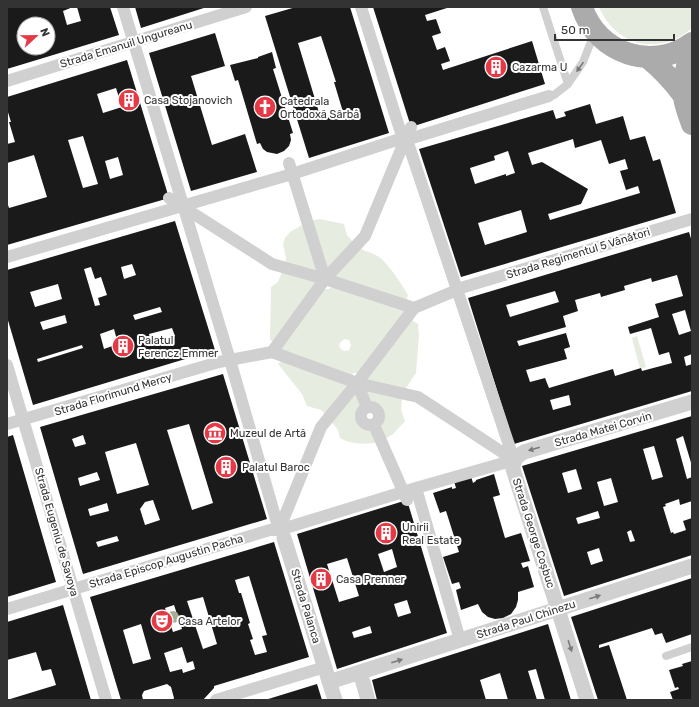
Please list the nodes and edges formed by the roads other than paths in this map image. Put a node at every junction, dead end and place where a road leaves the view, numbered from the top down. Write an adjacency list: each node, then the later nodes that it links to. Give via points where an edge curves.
1 (123, 7): 7 (street)
2 (246, 7): 7 (street, Strada Emanuil Ungureanu)
3 (361, 7): 16 (street, via 400,130 402,135)
4 (543, 7): 12 (lane)
5 (582, 7): 6 (main road)
6 (595, 32): 10 (main road, via 618,50); 12 (lane, one-way to 12, via 584,62)
7 (133, 42): 11 (street, Strada Emanuil Ungureanu); 18 (street)
8 (692, 43): 10 (main road, via 669,55)
9 (692, 50): 14 (main road, via 684,79)
10 (647, 58): 14 (main road, via 661,68)
11 (7, 81)
12 (568, 84): 13 (lane)
13 (549, 96): 16 (street, via 414,139 409,139)
14 (684, 96): 15 (main road)
15 (692, 124)
16 (409, 132): 17 (street); 21 (street, via 365,236); 22 (street)
17 (290, 168): 18 (street); 21 (street)
18 (176, 201): 20 (street); 21 (street, via 272,264); 25 (street)
19 (692, 219): 22 (street, Strada Regimentul 5 Vânători)
20 (7, 257)
21 (325, 279): 23 (street); 24 (street)
22 (461, 288): 23 (street, Strada Regimentul 5 Vânători); 31 (street)
23 (414, 308): 27 (street)
24 (272, 352): 25 (street, Strada Florimund Mercy); 27 (street)
25 (225, 361): 29 (street, Strada Florimund Mercy); 34 (street)
26 (7, 365): 29 (street, Strada Eugeniu de Savoya)
27 (357, 383): 31 (street, via 418,397); 33 (street, via 367,408 373,407 378,411 379,417 374,424); 34 (street, via 321,427)
28 (692, 402): 31 (street, Strada Matei Corvin, one-way to 31, via 524,452)
29 (23, 420): 30 (street, Strada Florimund Mercy); 36 (street, Strada Eugeniu de Savoya)
30 (7, 424)
31 (515, 459): 32 (street, Strada Episcop Augustin Pacha); 38 (street, Strada George Coșbuc, via 513,469)
32 (416, 488): 33 (street, Strada Episcop Augustin Pacha); 39 (street)
33 (406, 496): 34 (street, Strada Episcop Augustin Pacha)
34 (282, 534): 36 (street, Strada Episcop Augustin Pacha, via 270,530); 42 (street, Strada Palanca)
35 (692, 566): 38 (street, Strada Paul Chinezu, one-way to 35)
36 (74, 589): 37 (street, Strada Episcop Augustin Pacha); 45 (street, Strada Eugeniu de Savoya)
37 (7, 609)
38 (558, 609): 39 (street, Strada Paul Chinezu); 49 (street, Strada George Coșbuc, one-way to 49)
39 (460, 640): 43 (street, Strada Paul Chinezu, one-way to 39)
40 (692, 647): 41 (lane)
41 (666, 656)
42 (324, 667): 44 (street, Strada Palanca); 46 (street)
43 (360, 672): 44 (street, Strada Paul Chinezu); 48 (street)
44 (329, 682): 47 (street, Strada Palanca)
45 (106, 700)
46 (216, 700)
47 (335, 700)
48 (368, 700)
49 (587, 700)

